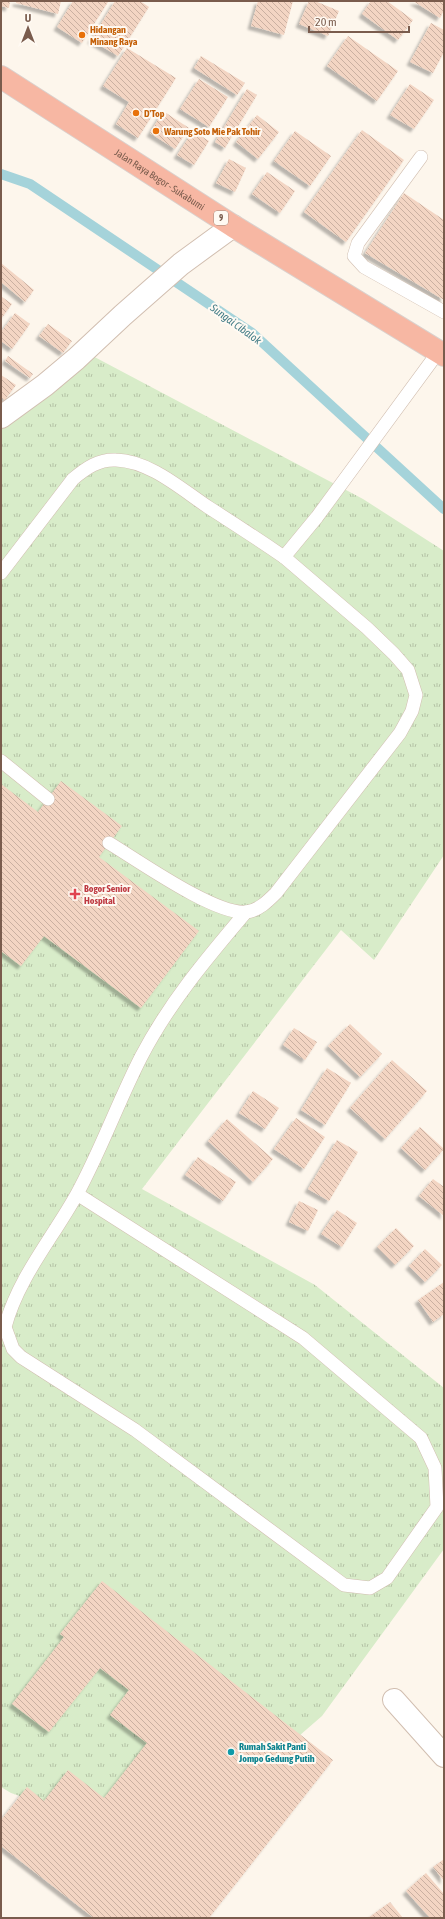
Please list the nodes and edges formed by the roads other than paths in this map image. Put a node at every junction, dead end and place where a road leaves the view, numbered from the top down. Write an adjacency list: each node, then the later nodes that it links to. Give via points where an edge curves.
1 (1, 77): 3 (highway, Jalan Raya Bogor - Sukabumi / 9)
2 (422, 156): 4 (lane, via 358,243 354,256 364,267)
3 (234, 226): 5 (highway, Jalan Raya Bogor - Sukabumi / 9); 6 (street, via 181,264 46,385)
4 (444, 312)
5 (442, 353): 7 (lane)
6 (1, 417)
7 (284, 557): 8 (lane, via 159,474 134,462 116,460 101,462 72,478); 12 (lane, via 368,628 394,654 408,670 416,695 412,711 400,733 293,872 264,905)
8 (1, 573)
9 (1, 761): 10 (lane)
10 (48, 799)
11 (109, 843): 12 (lane, via 223,910)
12 (246, 912): 13 (lane, via 177,996 158,1026)
13 (77, 1194): 13 (lane, via 16,1294 5,1327 13,1349 21,1357 135,1430 344,1585 370,1588 387,1578 437,1507 435,1468 422,1438 303,1338)
14 (394, 1700): 15 (street)
15 (444, 1756)

